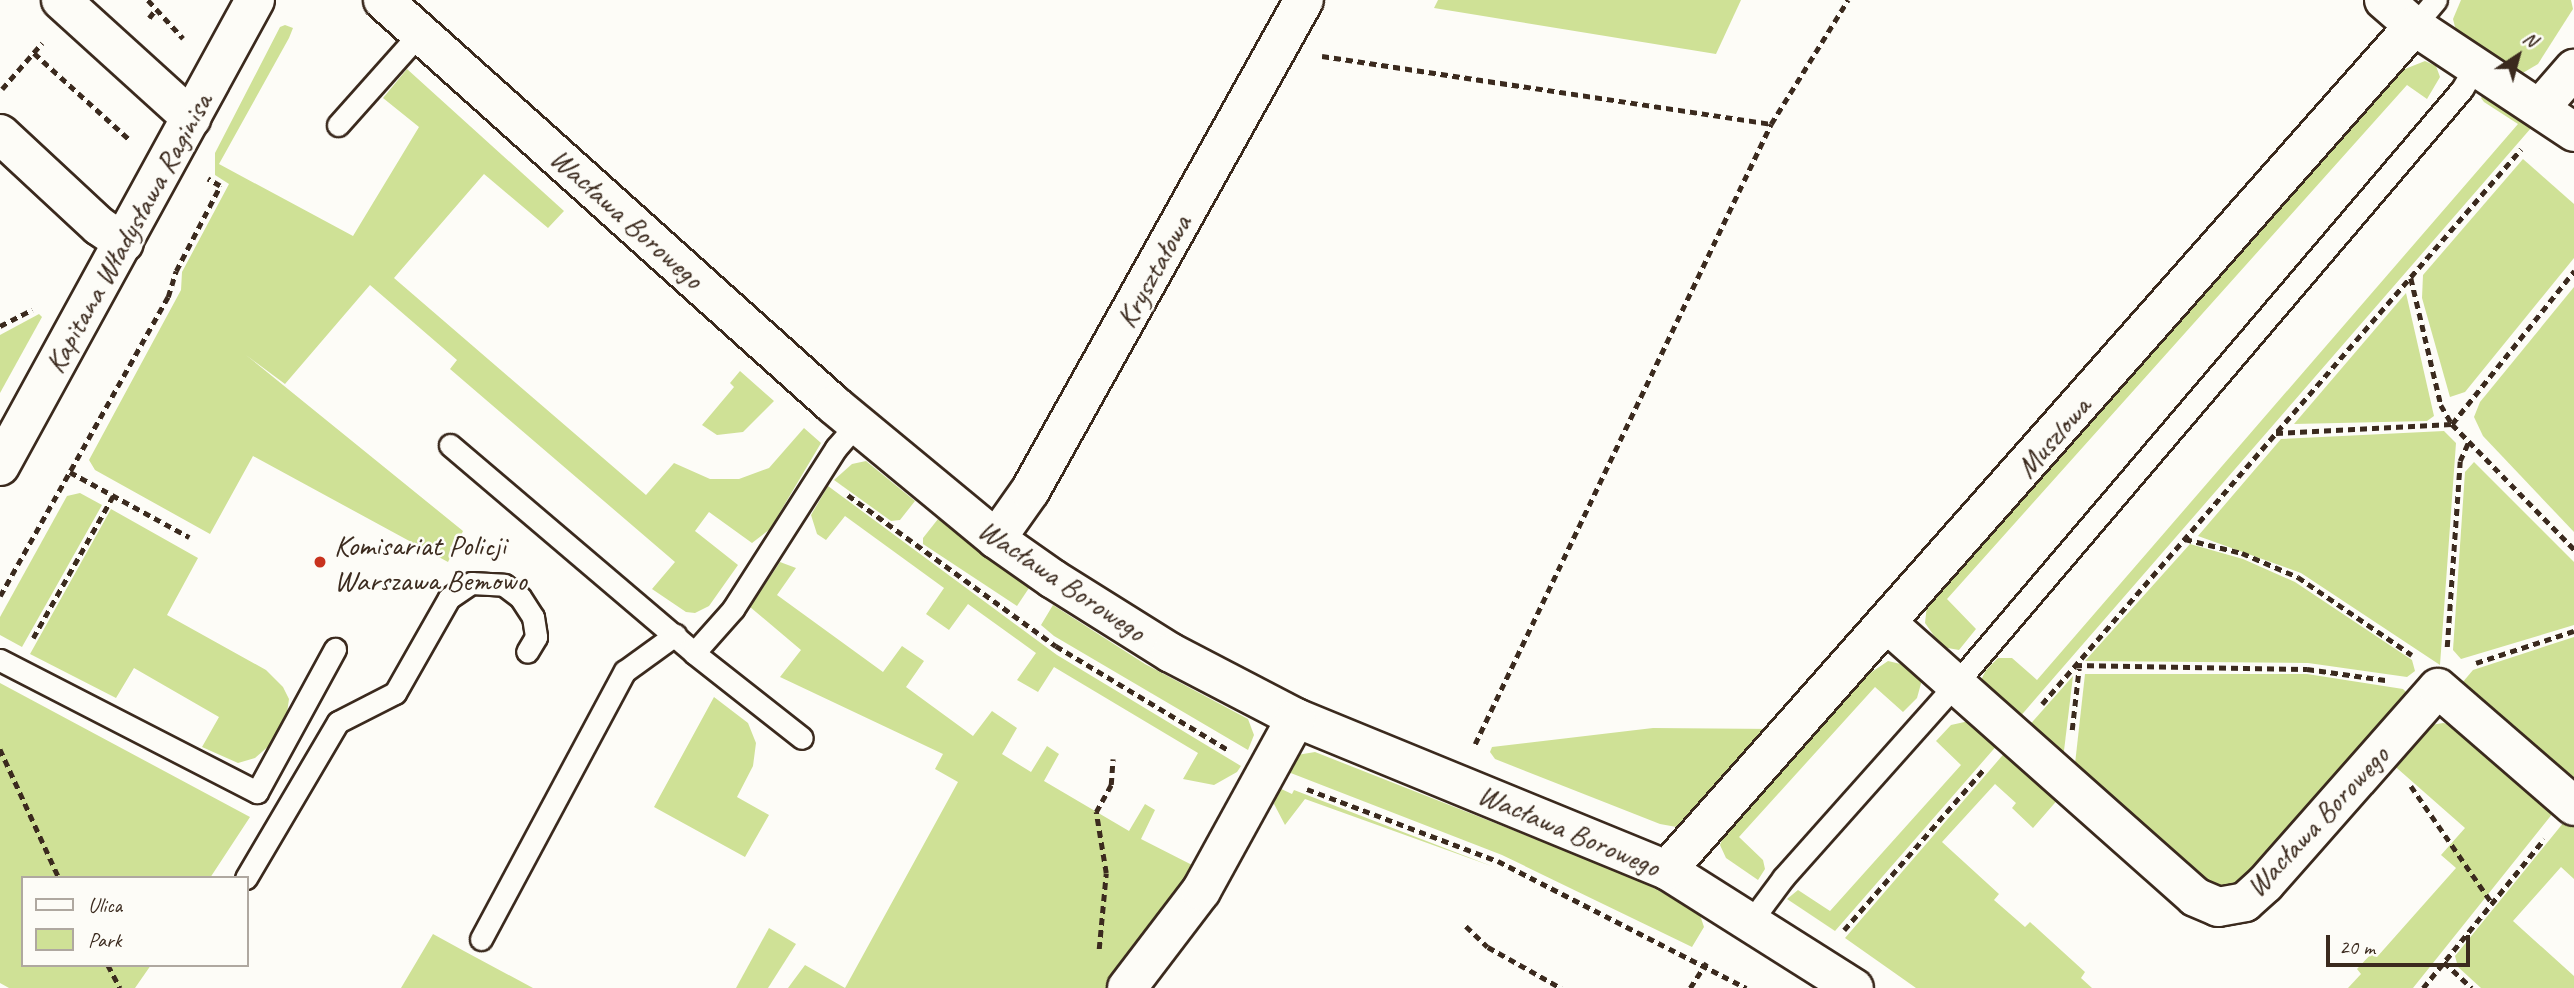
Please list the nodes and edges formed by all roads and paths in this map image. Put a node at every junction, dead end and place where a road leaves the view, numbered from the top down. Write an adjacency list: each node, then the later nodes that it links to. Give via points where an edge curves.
1 (61, 0): 17 (street)
2 (148, 0): 11 (path)
3 (255, 0): 17 (street, Kapitana Władysława Raginisa)
4 (383, 0): 9 (street, Wacława Borowego)
5 (1304, 0): 36 (street, Kryształowa, via 1036,479)
6 (1848, 0): 19 (path)
7 (2384, 0): 8 (street)
8 (2425, 13): 14 (street); 40 (street, Muszlowa)
9 (420, 33): 20 (lane); 27 (street, Wacława Borowego)
10 (43, 42): 12 (path)
11 (188, 44)
12 (34, 53): 16 (path); 22 (path)
13 (1320, 56): 19 (path)
14 (2475, 67): 18 (street); 49 (lane, via 2462,89)
15 (2574, 69): 18 (street)
16 (0, 92)
17 (191, 118): 24 (street, Kapitana Władysława Raginisa)
18 (2555, 119): 26 (path)
19 (1771, 124): 56 (path)
20 (338, 125)
21 (0, 134): 24 (street, via 99,226)
22 (131, 141)
23 (204, 177): 33 (path, via 220,186 176,271 168,297)
24 (124, 243): 32 (street, Kapitana Władysława Raginisa)
25 (2574, 271): 28 (path)
26 (2411, 278): 28 (path, via 2441,405); 29 (path)
27 (857, 424): 36 (street, Wacława Borowego); 45 (lane, via 836,448 733,609)
28 (2452, 424): 29 (path); 30 (path)
29 (2276, 433): 37 (path)
30 (2469, 441): 38 (path); 48 (path, via 2460,461)
31 (450, 445): 42 (lane)
32 (0, 466)
33 (70, 472): 34 (path); 39 (path)
34 (113, 496): 35 (path); 46 (path)
35 (190, 537)
36 (996, 538): 50 (street, Wacława Borowego, via 1171,653)
37 (2185, 539): 47 (path); 48 (path, via 2242,553 2298,577 2426,665)
38 (2574, 549)
39 (0, 596)
40 (1889, 625): 49 (street, Wacława Borowego); 58 (street, Muszlowa)
41 (2574, 631): 48 (path)
42 (675, 635): 45 (lane); 64 (lane, via 625,670)
43 (335, 649): 46 (lane, via 257,792)
44 (527, 652): 60 (lane, via 536,637 533,617 520,597 503,585 471,583 449,598 395,693 338,722)
45 (694, 653): 52 (lane)
46 (8, 664)
47 (2075, 665): 48 (path, via 2307,668); 51 (path)
48 (2442, 681): 53 (street, Wacława Borowego); 57 (street)
49 (1954, 685): 51 (street, Wacława Borowego); 62 (lane, via 1783,878)
50 (1296, 718): 56 (street, Wacława Borowego); 71 (street, via 1201,891)
51 (2006, 729): 53 (street, Wacława Borowego, via 2194,897 2218,907 2245,902 2265,884); 65 (path)
52 (802, 738)
53 (2385, 748): 61 (path)
54 (0, 749): 59 (path)
55 (1113, 759): 66 (path, via 1111,785 1096,813 1106,873)
56 (1457, 782): 58 (street, Wacława Borowego)
57 (2573, 805): 61 (path)
58 (1667, 870): 62 (street, Wacława Borowego)
59 (58, 876)
60 (247, 876)
61 (2492, 903): 67 (path)
62 (1751, 921): 74 (street, Wacława Borowego)
63 (1465, 926): 72 (path, via 1488,947)
64 (481, 939)
65 (1836, 939)
66 (1098, 962)
67 (2444, 962): 75 (path); 76 (path)
68 (1706, 963): 73 (path)
69 (109, 967): 70 (path)
70 (120, 988)
71 (1127, 988)
72 (1561, 988)
73 (1690, 988)
74 (1854, 988)
75 (2423, 988)
76 (2472, 988)

